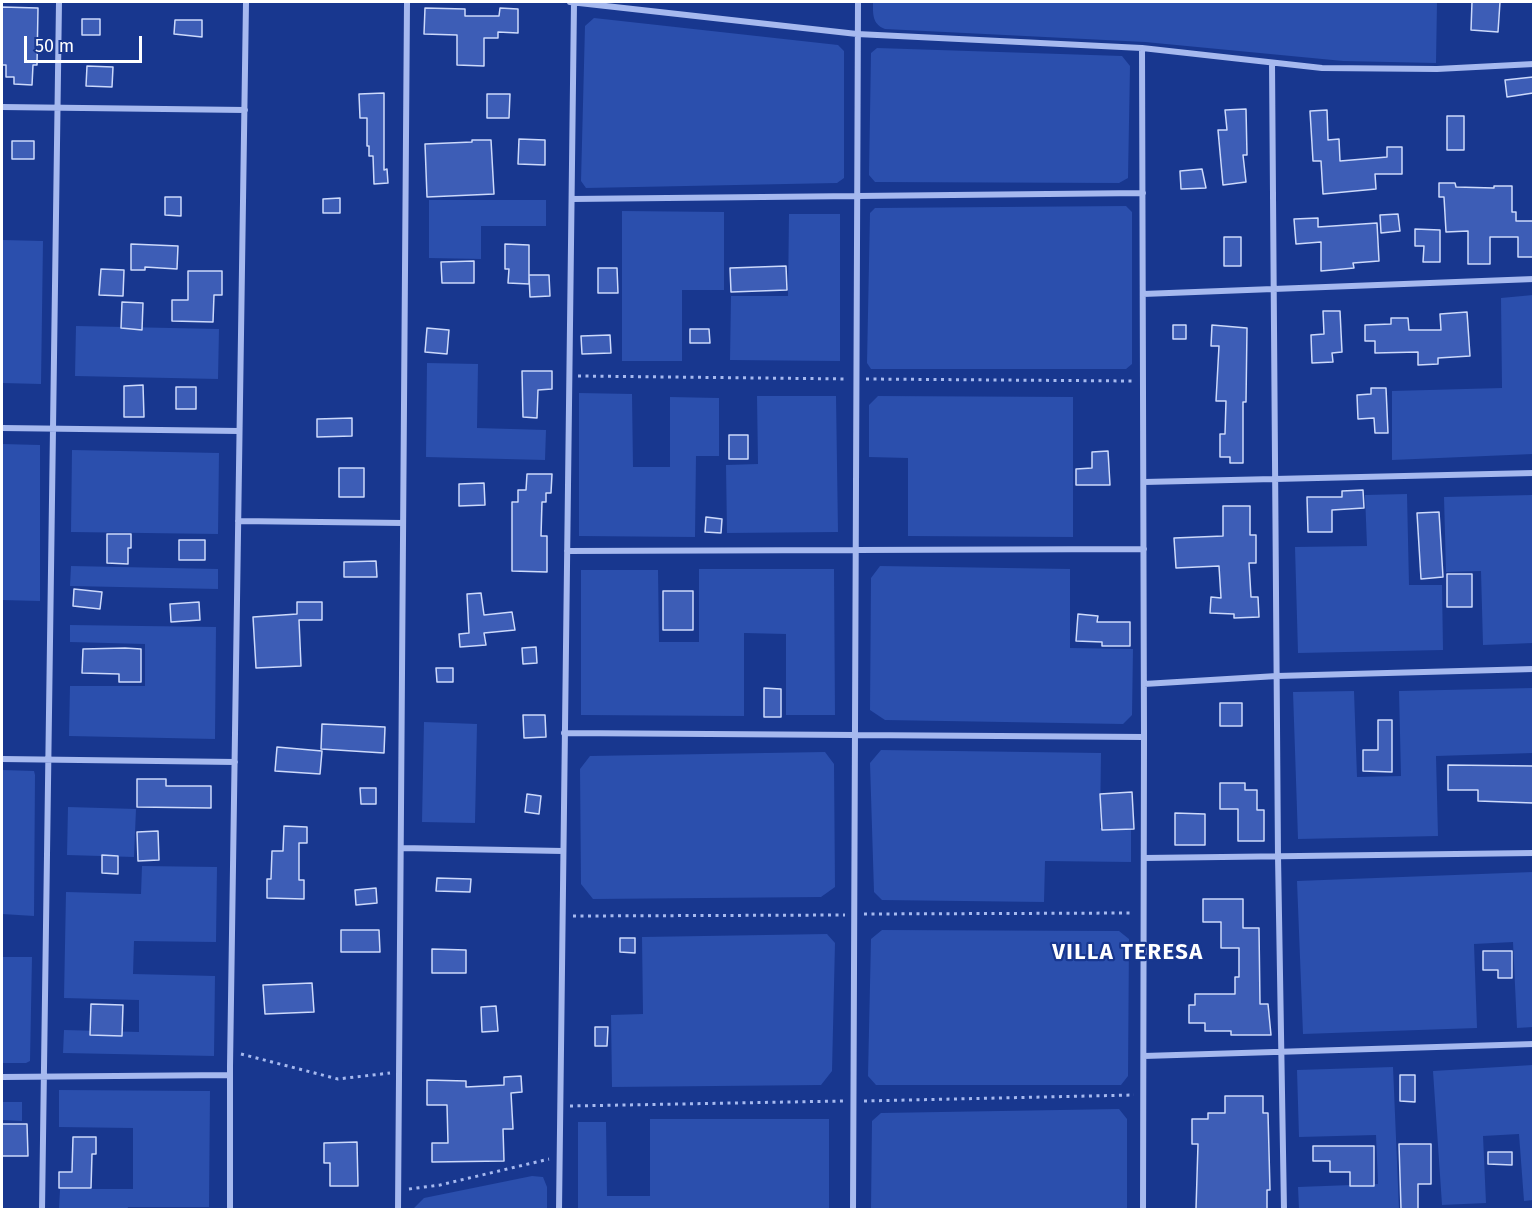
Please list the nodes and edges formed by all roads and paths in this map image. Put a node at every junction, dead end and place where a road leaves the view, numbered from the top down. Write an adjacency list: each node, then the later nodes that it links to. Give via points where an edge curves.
1 (59, 2): 11 (street)
2 (246, 2): 12 (street)
3 (407, 2): 26 (street)
4 (572, 2): 6 (street); 15 (street)
5 (858, 2): 6 (street)
6 (857, 34): 7 (street); 14 (street)
7 (1142, 48): 8 (street); 13 (street)
8 (1272, 63): 9 (street, via 1322,68 1437,69); 17 (street)
9 (1533, 64)
10 (2, 107): 11 (street)
11 (57, 108): 12 (street); 20 (street)
12 (244, 110): 21 (street)
13 (1143, 194): 14 (street); 18 (street)
14 (856, 196): 15 (street); 28 (street)
15 (572, 199): 29 (street)
16 (1533, 279): 17 (street)
17 (1274, 288): 18 (street); 23 (street)
18 (1143, 294): 24 (street)
19 (2, 428): 20 (street)
20 (53, 429): 21 (street); 37 (street)
21 (239, 431): 25 (street)
22 (1533, 473): 23 (street)
23 (1275, 479): 24 (street); 31 (street)
24 (1144, 482): 27 (street)
25 (238, 521): 26 (street); 38 (street)
26 (403, 522): 39 (street)
27 (1144, 549): 28 (street); 32 (street)
28 (855, 550): 29 (street); 34 (street)
29 (567, 551): 33 (street)
30 (1533, 669): 31 (street)
31 (1277, 676): 32 (street); 42 (street)
32 (1144, 684): 35 (street)
33 (564, 733): 34 (street); 40 (street)
34 (854, 735): 35 (street); 58 (street)
35 (1144, 737): 43 (street)
36 (2, 759): 37 (street)
37 (48, 760): 38 (street); 50 (street)
38 (235, 762): 45 (street)
39 (401, 848): 40 (street); 48 (street)
40 (563, 851): 52 (street)
41 (1533, 854): 42 (street)
42 (1278, 856): 43 (street); 46 (street)
43 (1144, 858): 47 (street)
44 (1533, 1044): 46 (street)
45 (230, 1052): 48 (path, via 338,1078); 49 (street)
46 (1282, 1052): 47 (street); 60 (street)
47 (1144, 1056): 59 (street)
48 (399, 1072): 53 (street)
49 (230, 1075): 50 (street); 55 (street)
50 (44, 1076): 51 (street); 54 (street)
51 (2, 1077)
52 (559, 1156): 53 (path, via 440,1185); 57 (street)
53 (399, 1190): 56 (street)
54 (42, 1209)
55 (230, 1209)
56 (398, 1209)
57 (559, 1209)
58 (853, 1209)
59 (1143, 1209)
60 (1284, 1209)

